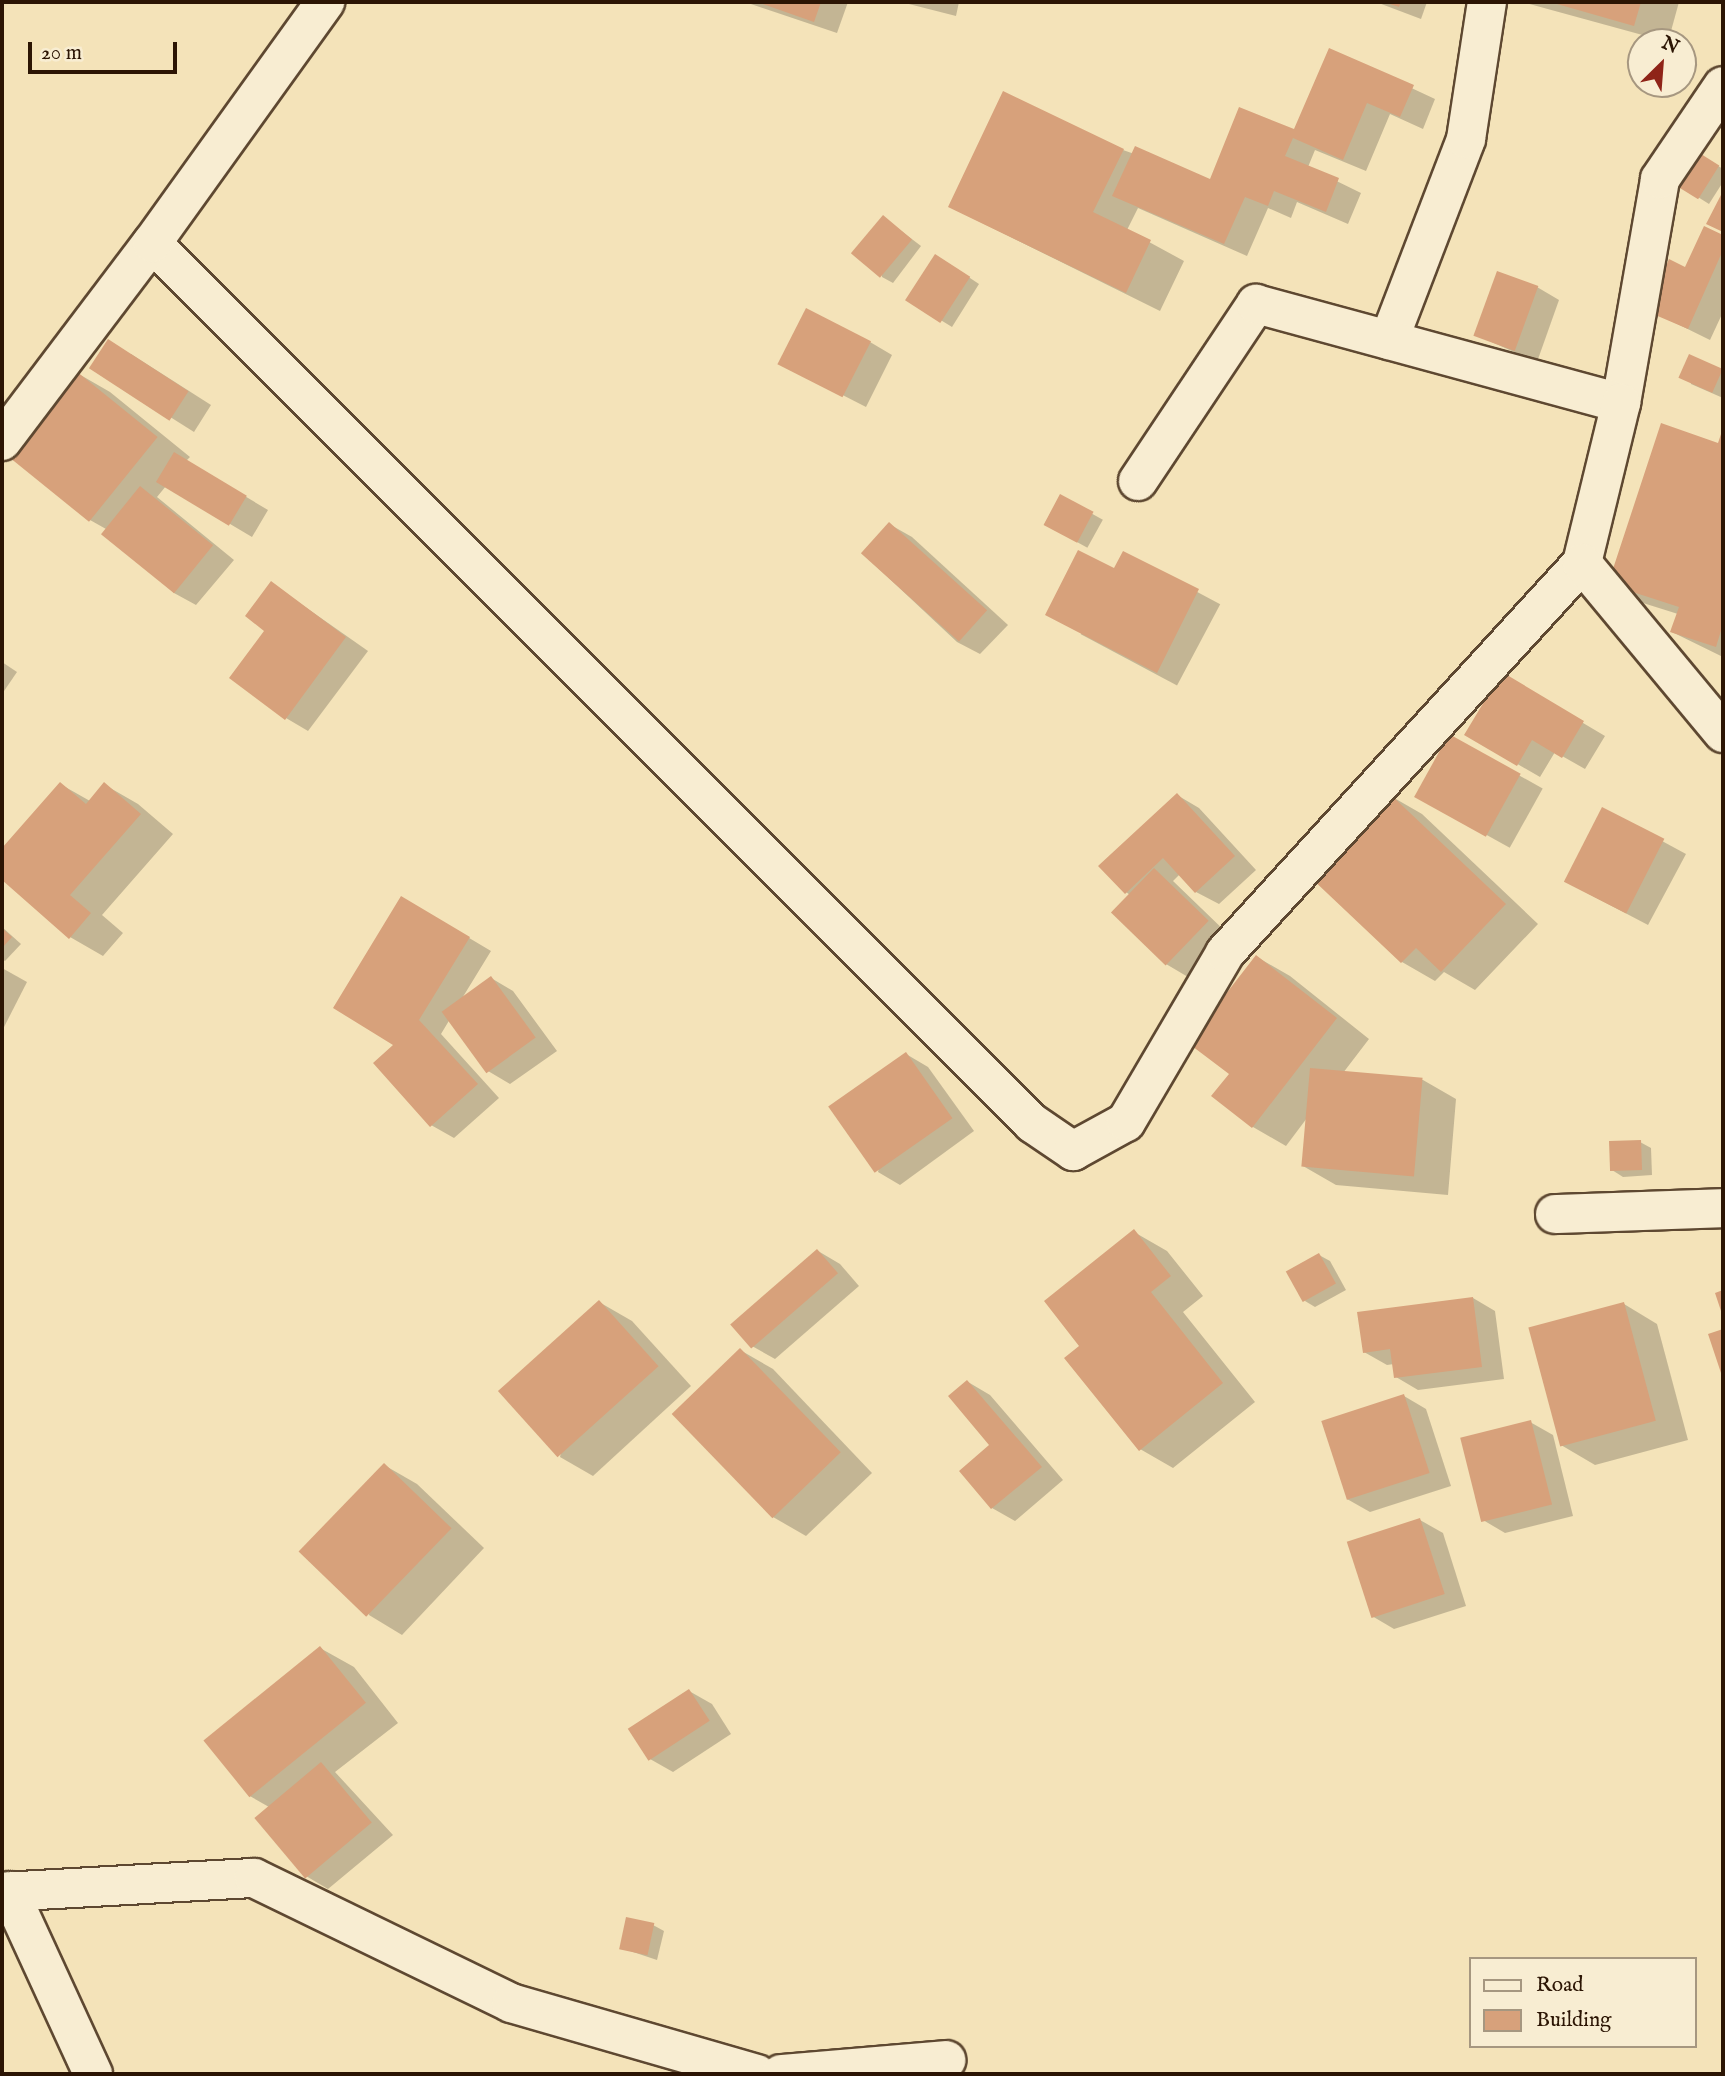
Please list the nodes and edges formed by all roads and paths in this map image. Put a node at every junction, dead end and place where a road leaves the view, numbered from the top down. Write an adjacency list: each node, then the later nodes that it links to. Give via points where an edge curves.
1 (325, 2): 4 (street)
2 (1487, 2): 5 (street, via 1466,139)
3 (1723, 86): 6 (street, via 1660,179)
4 (152, 243): 7 (street); 9 (street, via 1032,1123 1073,1151 1126,1122 1225,953)
5 (1389, 340): 6 (street); 8 (street, via 1256,304)
6 (1621, 403): 9 (street)
7 (2, 441)
8 (1138, 481)
9 (1582, 563): 10 (street)
10 (1723, 733)
11 (1723, 1208): 12 (street)
12 (1555, 1214)
13 (6, 1892): 15 (street); 16 (street, via 254,1878 511,2003)
14 (946, 2060): 17 (street)
15 (93, 2074)
16 (757, 2074)
17 (781, 2074)

